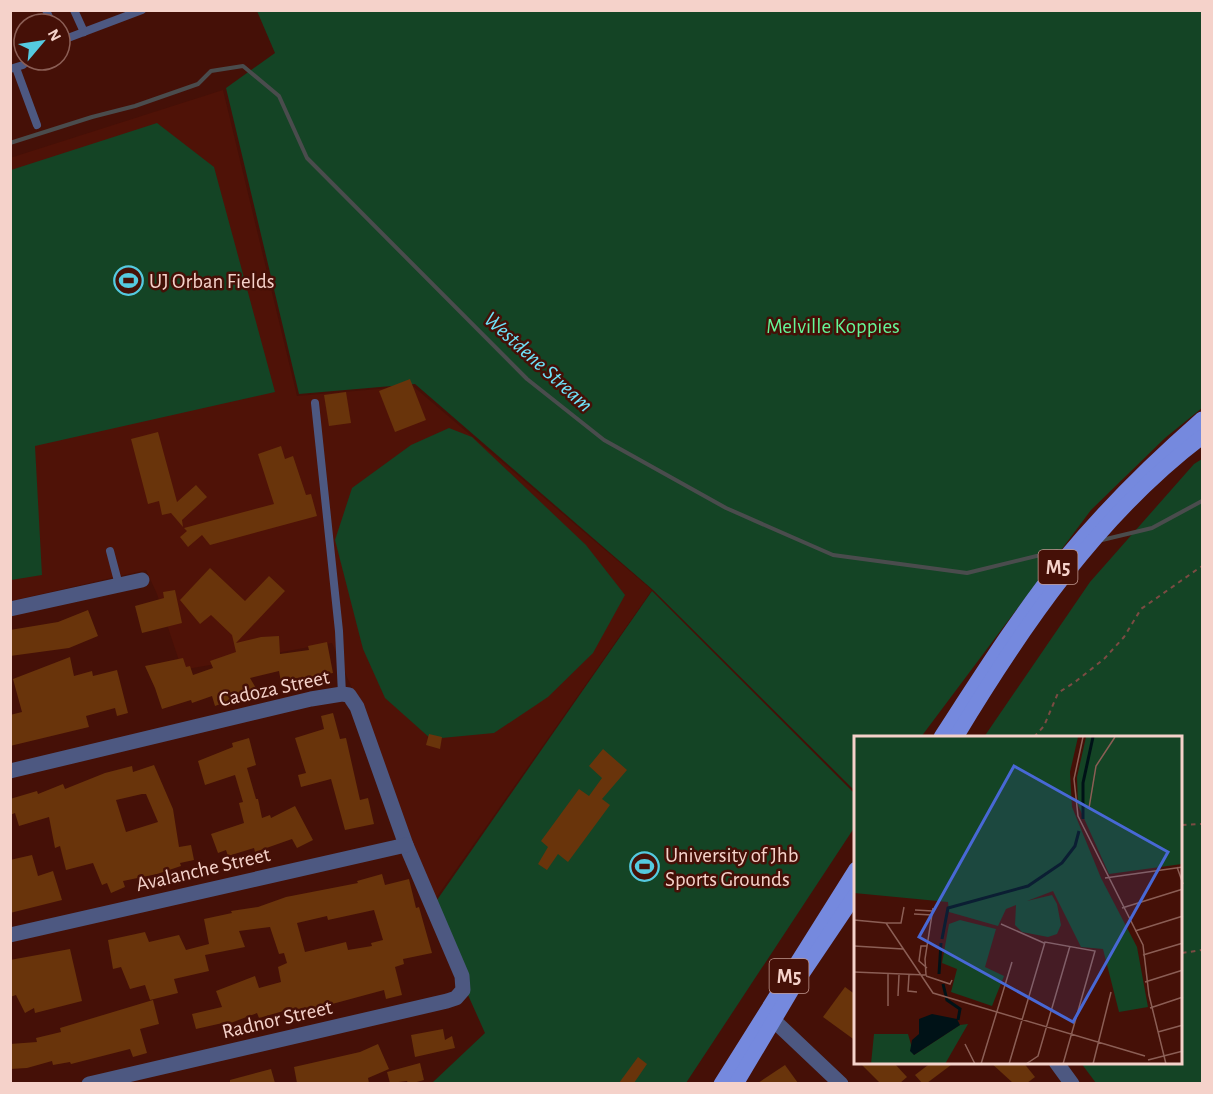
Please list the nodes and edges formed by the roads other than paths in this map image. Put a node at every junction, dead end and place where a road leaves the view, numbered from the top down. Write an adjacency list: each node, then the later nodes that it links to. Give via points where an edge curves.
1 (74, 10): 3 (lane)
2 (142, 10): 3 (lane)
3 (84, 32): 4 (lane)
4 (72, 36)
5 (15, 72): 6 (lane)
6 (37, 125)
7 (315, 403): 14 (lane, via 338,616)
8 (1203, 418): 15 (main road, M5, via 1123,493 1064,559)
9 (1203, 437): 16 (main road, M5, via 1133,498 1089,546 1028,625)
10 (110, 551): 12 (lane)
11 (142, 580): 12 (street)
12 (119, 585): 13 (street)
13 (10, 609)
14 (342, 694): 17 (street, Cadoza Street); 18 (street, Cadoza Street, via 349,695 357,707)
15 (942, 736)
16 (957, 736)
17 (10, 771)
18 (406, 845): 21 (street, Avalanche Street); 22 (street, Cadoza Street)
19 (854, 872): 23 (main road, M5)
20 (854, 897): 23 (main road, M5)
21 (10, 935)
22 (464, 983): 25 (street, Radnor Street, via 459,994 447,1001)
23 (769, 1017): 26 (main road, M5); 27 (main road, M5); 28 (street)
24 (1058, 1064): 29 (street)
25 (89, 1083)
26 (722, 1083)
27 (736, 1083)
28 (841, 1083)
29 (1072, 1083)

